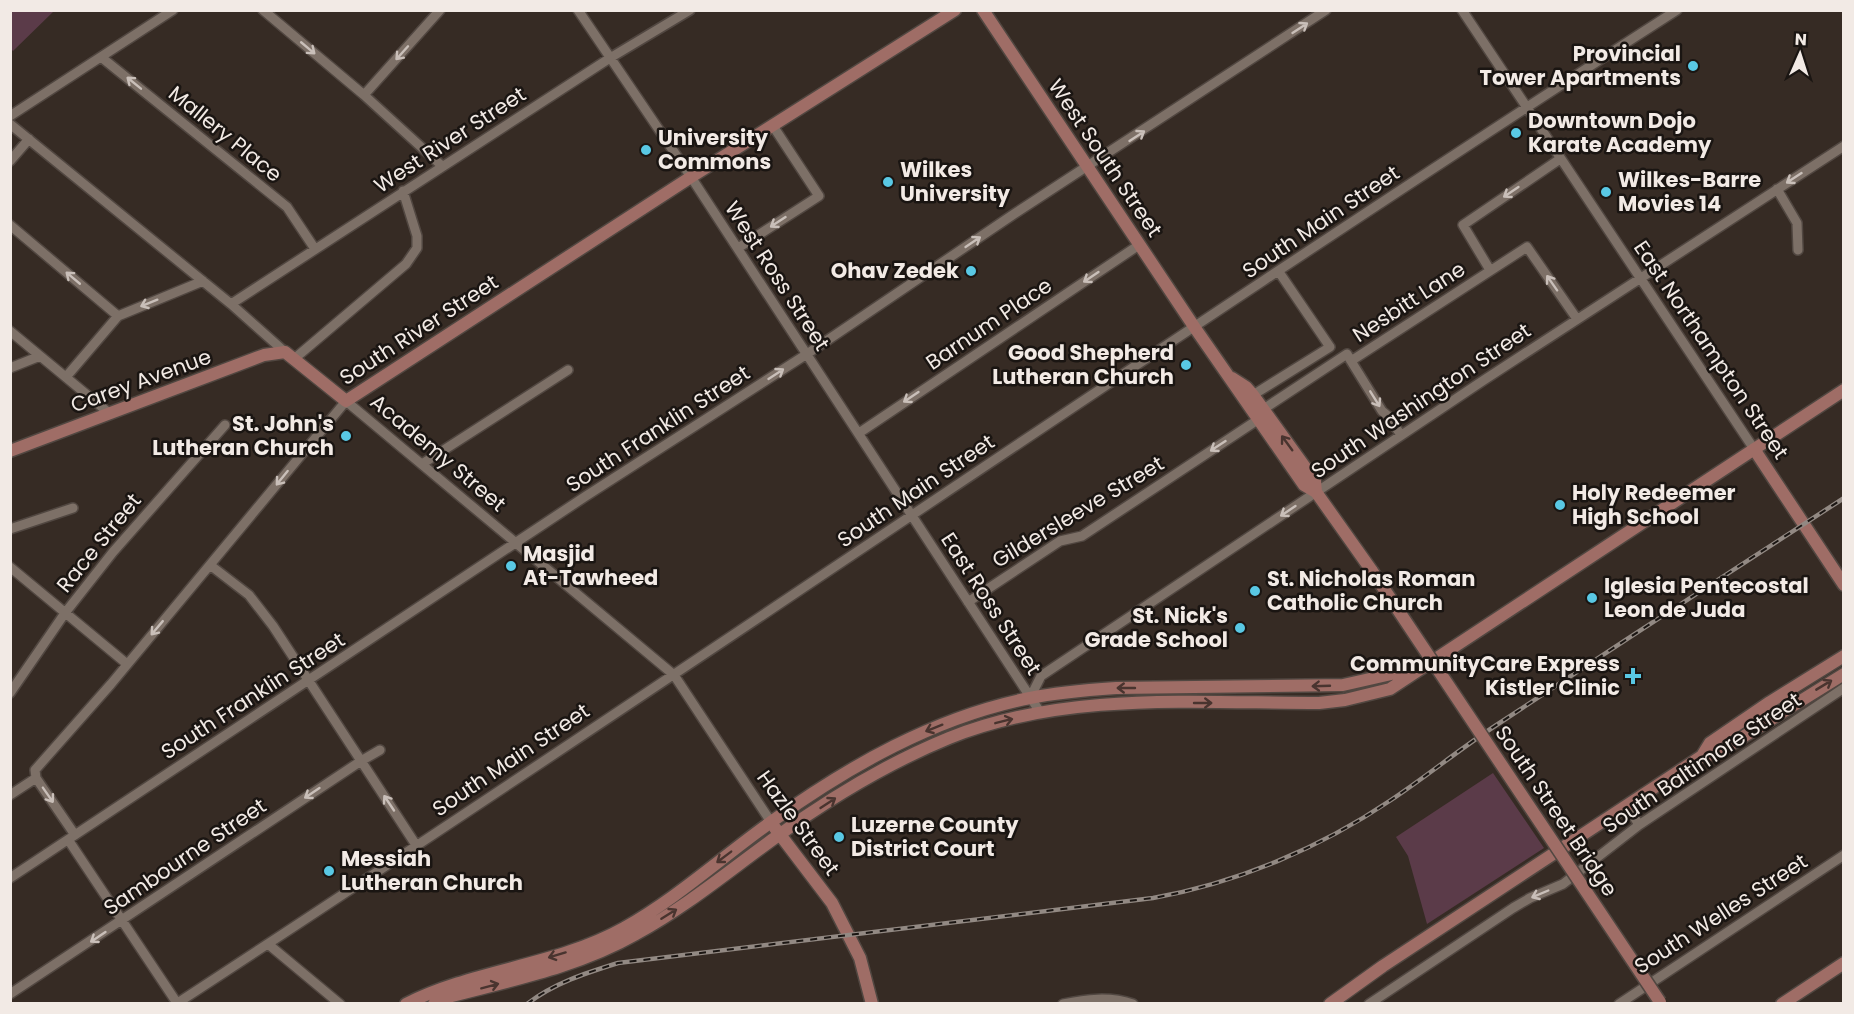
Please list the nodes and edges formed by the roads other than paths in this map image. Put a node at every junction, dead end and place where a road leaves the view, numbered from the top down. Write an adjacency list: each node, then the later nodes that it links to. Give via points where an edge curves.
1 (173, 10): 11 (street)
2 (263, 10): 13 (street, one-way to 13)
3 (440, 10): 13 (street, one-way to 13)
4 (579, 10): 12 (street, West Ross Street)
5 (690, 10): 12 (street, West River Street)
6 (956, 10): 17 (main road, South River Street)
7 (983, 10): 23 (main road, West South Street)
8 (1326, 10): 23 (street, South Franklin Street, one-way to 8)
9 (1462, 10): 14 (street, East Northampton Street)
10 (1677, 10): 14 (street, South Main Street)
11 (101, 57): 15 (street); 30 (street, Mallery Place, one-way to 11, via 287,207)
12 (610, 58): 22 (street, West River Street); 24 (street, West Ross Street)
13 (363, 95): 22 (street)
14 (1525, 108): 20 (street, East Northampton Street); 33 (street, South Main Street)
15 (10, 116)
16 (10, 124): 18 (street, Academy Street)
17 (773, 126): 24 (main road, South River Street); 29 (street, one-way to 29, via 819,195)
18 (29, 139): 21 (street); 35 (street, Academy Street)
19 (1844, 146): 25 (street, South Washington Street, one-way to 25)
20 (1560, 159): 32 (street, one-way to 32, via 1463,225); 34 (street, East Northampton Street)
21 (10, 160)
22 (442, 166): 26 (street, West River Street)
23 (1088, 167): 28 (main road, West South Street); 41 (street, South Franklin Street, one-way to 23)
24 (691, 177): 29 (street, West Ross Street); 51 (main road, South River Street)
25 (1777, 189): 31 (street, via 1797,223); 34 (street, South Washington Street)
26 (403, 192): 30 (street, West River Street); 43 (street, via 417,236 417,248 406,264)
27 (10, 225): 37 (street, one-way to 27)
28 (1139, 245): 39 (main road, West South Street); 55 (street, Barnum Place, one-way to 55)
29 (738, 248): 41 (street, West Ross Street)
30 (315, 249): 36 (street, West River Street)
31 (1798, 250)
32 (1490, 270): 38 (street, Nesbitt Lane, one-way to 32, via 1527,247); 44 (street, Nesbitt Lane)
33 (1279, 272): 39 (street, South Main Street); 50 (street, via 1330,347)
34 (1641, 278): 38 (street, South Washington Street); 57 (street, East Northampton Street)
35 (203, 281): 36 (street, Academy Street); 37 (street, one-way to 37)
36 (231, 304): 43 (street, Academy Street)
37 (118, 316): 47 (street)
38 (1577, 319): 56 (street, South Washington Street)
39 (1195, 328): 48 (main road, West South Street); 62 (street, South Main Street)
40 (10, 331): 42 (street)
41 (807, 354): 55 (street, West Ross Street); 64 (street, South Franklin Street, one-way to 41)
42 (40, 356): 45 (street); 47 (street)
43 (290, 356): 51 (main road, Academy Street); 52 (main road, Carey Avenue, via 264,355)
44 (1351, 361): 53 (street, Nesbitt Lane, via 1347,354); 56 (street, one-way to 56)
45 (10, 368)
46 (568, 370): 59 (street)
47 (66, 377): 52 (street)
48 (1231, 378): 50 (main road); 53 (main road)
49 (1844, 390): 57 (main road)
50 (1253, 395): 53 (main road)
51 (345, 401): 59 (street, Academy Street); 65 (street, South River Street, one-way to 65)
52 (109, 413): 58 (main road, Carey Avenue)
53 (1260, 415): 60 (main road, South Street Bridge, via 1315,481); 68 (street, Gildersleeve Street, one-way to 68, via 1082,536 1060,541)
54 (225, 424): 69 (street, Race Street, via 132,529)
55 (858, 433): 62 (street, West Ross Street)
56 (1401, 435): 60 (street, South Washington Street)
57 (1754, 449): 67 (main road, East Northampton Street); 72 (main road)
58 (10, 451)
59 (422, 464): 64 (street, Academy Street)
60 (1317, 492): 78 (street, South Washington Street, one-way to 78, via 1041,676); 101 (main road, South Street Bridge, bridge)
61 (73, 508): 63 (street)
62 (912, 515): 68 (street, East Ross Street); 74 (street, South Main Street)
63 (10, 529)
64 (516, 543): 74 (street, Academy Street); 75 (street, South Franklin Street)
65 (210, 565): 71 (street, South River Street, one-way to 71); 75 (street, via 249,596)
66 (10, 567): 69 (street)
67 (1844, 585)
68 (968, 602): 78 (street, East Ross Street)
69 (65, 613): 71 (street); 77 (street, Race Street)
70 (1844, 656): 83 (main road, via 1710,743)
71 (127, 664): 85 (street, South River Street, via 35,770)
72 (1419, 668): 78 (main road, one-way to 78, via 1342,685 1116,688); 80 (main road, one-way to 72, via 1131,702 1345,700 1390,689)
73 (1844, 674): 79 (main road, one-way to 73)
74 (674, 675): 88 (street, Hazle Street); 92 (street, South Main Street)
75 (309, 681): 84 (street); 91 (street, South Franklin Street)
76 (1844, 688): 81 (street, South Baltimore Street)
77 (10, 693)
78 (1030, 698): 80 (street, East Ross Street); 88 (main road, one-way to 88, via 929,729 867,760)
79 (1790, 706): 81 (street); 83 (main road, via 1717,753)
80 (1040, 712): 90 (main road, one-way to 80, via 894,762 951,737)
81 (1795, 722): 89 (street, South Baltimore Street)
82 (380, 750): 84 (street, Sambourne Street)
83 (1702, 756): 87 (main road)
84 (361, 761): 92 (street, one-way to 84); 95 (street, Sambourne Street, one-way to 95)
85 (36, 778): 86 (street); 91 (street, one-way to 91)
86 (10, 795)
87 (1627, 805): 89 (street); 108 (main road)
88 (771, 822): 90 (main road, Hazle Street); 103 (main road, one-way to 103, via 645,914 603,939 429,992)
89 (1639, 825): 109 (street, South Baltimore Street, one-way to 109, via 1563,884 1513,908)
90 (779, 835): 104 (main road, one-way to 90, via 600,952 684,904); 105 (main road, Hazle Street, via 836,909 860,958)
91 (72, 838): 94 (street, South Franklin Street); 95 (street)
92 (416, 845): 96 (street, South Main Street)
93 (1844, 855): 99 (street, South Welles Street)
94 (10, 878)
95 (121, 921): 98 (street, Sambourne Street, one-way to 98); 100 (street)
96 (268, 944): 100 (street, South Main Street); 102 (street)
97 (1844, 963): 112 (main road)
98 (10, 994)
99 (1631, 995): 110 (street, South Welles Street); 111 (street)
100 (176, 1003)
101 (1660, 1003)
102 (340, 1004)
103 (406, 1004)
104 (434, 1004)
105 (872, 1004)
106 (1063, 1004): 107 (street, via 1086,999)
107 (1133, 1004)
108 (1330, 1004)
109 (1369, 1004)
110 (1618, 1004)
111 (1638, 1004)
112 (1782, 1004)

